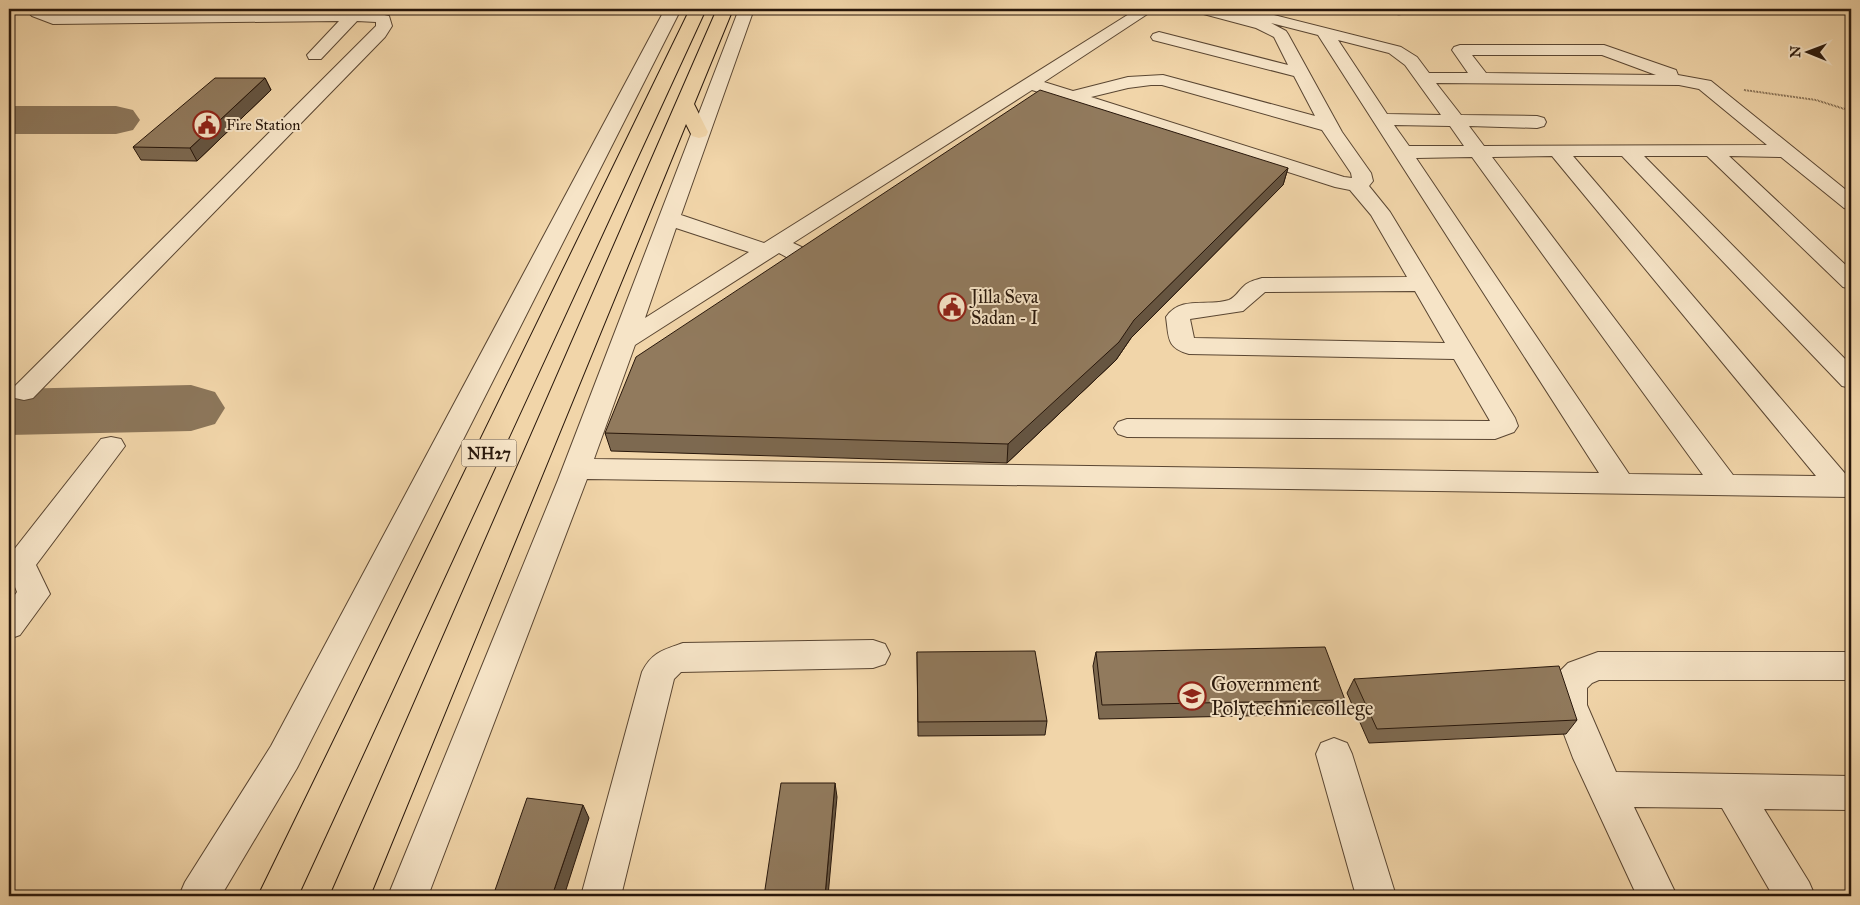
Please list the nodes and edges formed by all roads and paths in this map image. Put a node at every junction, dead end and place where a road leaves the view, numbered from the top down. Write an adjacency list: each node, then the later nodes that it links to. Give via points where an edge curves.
1 (43, 9): 9 (street, via 37,13 53,18)
2 (673, 9): 62 (street, via 284,757)
3 (698, 9): 63 (highway, NH27)
4 (725, 9): 23 (highway, NH27)
5 (746, 9): 29 (street)
6 (1147, 9): 20 (street)
7 (1201, 9): 15 (street, via 1274,29)
8 (1233, 9): 10 (street)
9 (357, 12): 14 (street); 46 (street, via 384,19 384,26)
10 (1324, 32): 16 (street, via 1396,50 1411,61); 25 (street)
11 (1159, 37): 15 (street)
12 (1509, 50): 13 (street); 17 (street, via 1460,50); 18 (street)
13 (1560, 50): 19 (street); 21 (street, via 1594,49 1615,53)
14 (315, 55)
15 (1301, 73): 28 (street)
16 (1424, 78): 17 (street); 26 (street)
17 (1481, 79): 18 (street)
18 (1536, 79): 19 (street)
19 (1592, 80): 21 (street)
20 (1029, 83): 22 (street); 39 (street, via 980,124)
21 (1696, 83): 24 (path, via 1798,96); 34 (street)
22 (1071, 97): 28 (street, via 1132,81 1163,80); 36 (street, via 1342,183)
23 (684, 105): 29 (highway); 64 (highway, NH27)
24 (1851, 111)
25 (1381, 119): 26 (street); 35 (street)
26 (1455, 121): 27 (street); 33 (street)
27 (1537, 122)
28 (1330, 126): 36 (street, via 1361,173 1363,181)
29 (699, 132): 38 (street)
30 (1557, 150): 31 (street); 33 (street); 54 (street)
31 (1627, 150): 32 (street); 45 (street)
32 (1710, 150): 34 (street); 41 (street)
33 (1477, 151): 35 (street); 53 (street)
34 (1787, 151): 37 (street)
35 (1402, 152): 52 (street)
36 (1356, 184): 42 (street, via 1380,212)
37 (1851, 204)
38 (668, 218): 39 (street); 43 (street)
39 (772, 248): 40 (street); 43 (street)
40 (842, 277)
41 (1851, 282)
42 (1424, 284): 44 (street); 44 (street, via 1255,287 1235,306 1180,314 1182,342 1189,346)
43 (624, 341): 51 (street)
44 (1462, 351): 47 (street, via 1505,426 1495,430)
45 (1851, 380)
46 (24, 392)
47 (1126, 428)
48 (111, 446): 55 (street, via 20,563 34,594)
49 (913, 451): 50 (street)
50 (982, 452)
51 (576, 469): 52 (street); 65 (street)
52 (1621, 484): 53 (street)
53 (1726, 486): 54 (street)
54 (1846, 487)
55 (9, 626)
56 (873, 654): 66 (street, via 683,657 669,662 659,672)
57 (1851, 666): 59 (street, via 1598,666 1580,673 1570,683 1570,705)
58 (1334, 754): 67 (street)
59 (1606, 790): 60 (street); 68 (street)
60 (1733, 792): 61 (street); 69 (street)
61 (1851, 793)
62 (199, 896)
63 (278, 896)
64 (350, 896)
65 (408, 896)
66 (601, 896)
67 (1376, 896)
68 (1657, 896)
69 (1795, 896)

